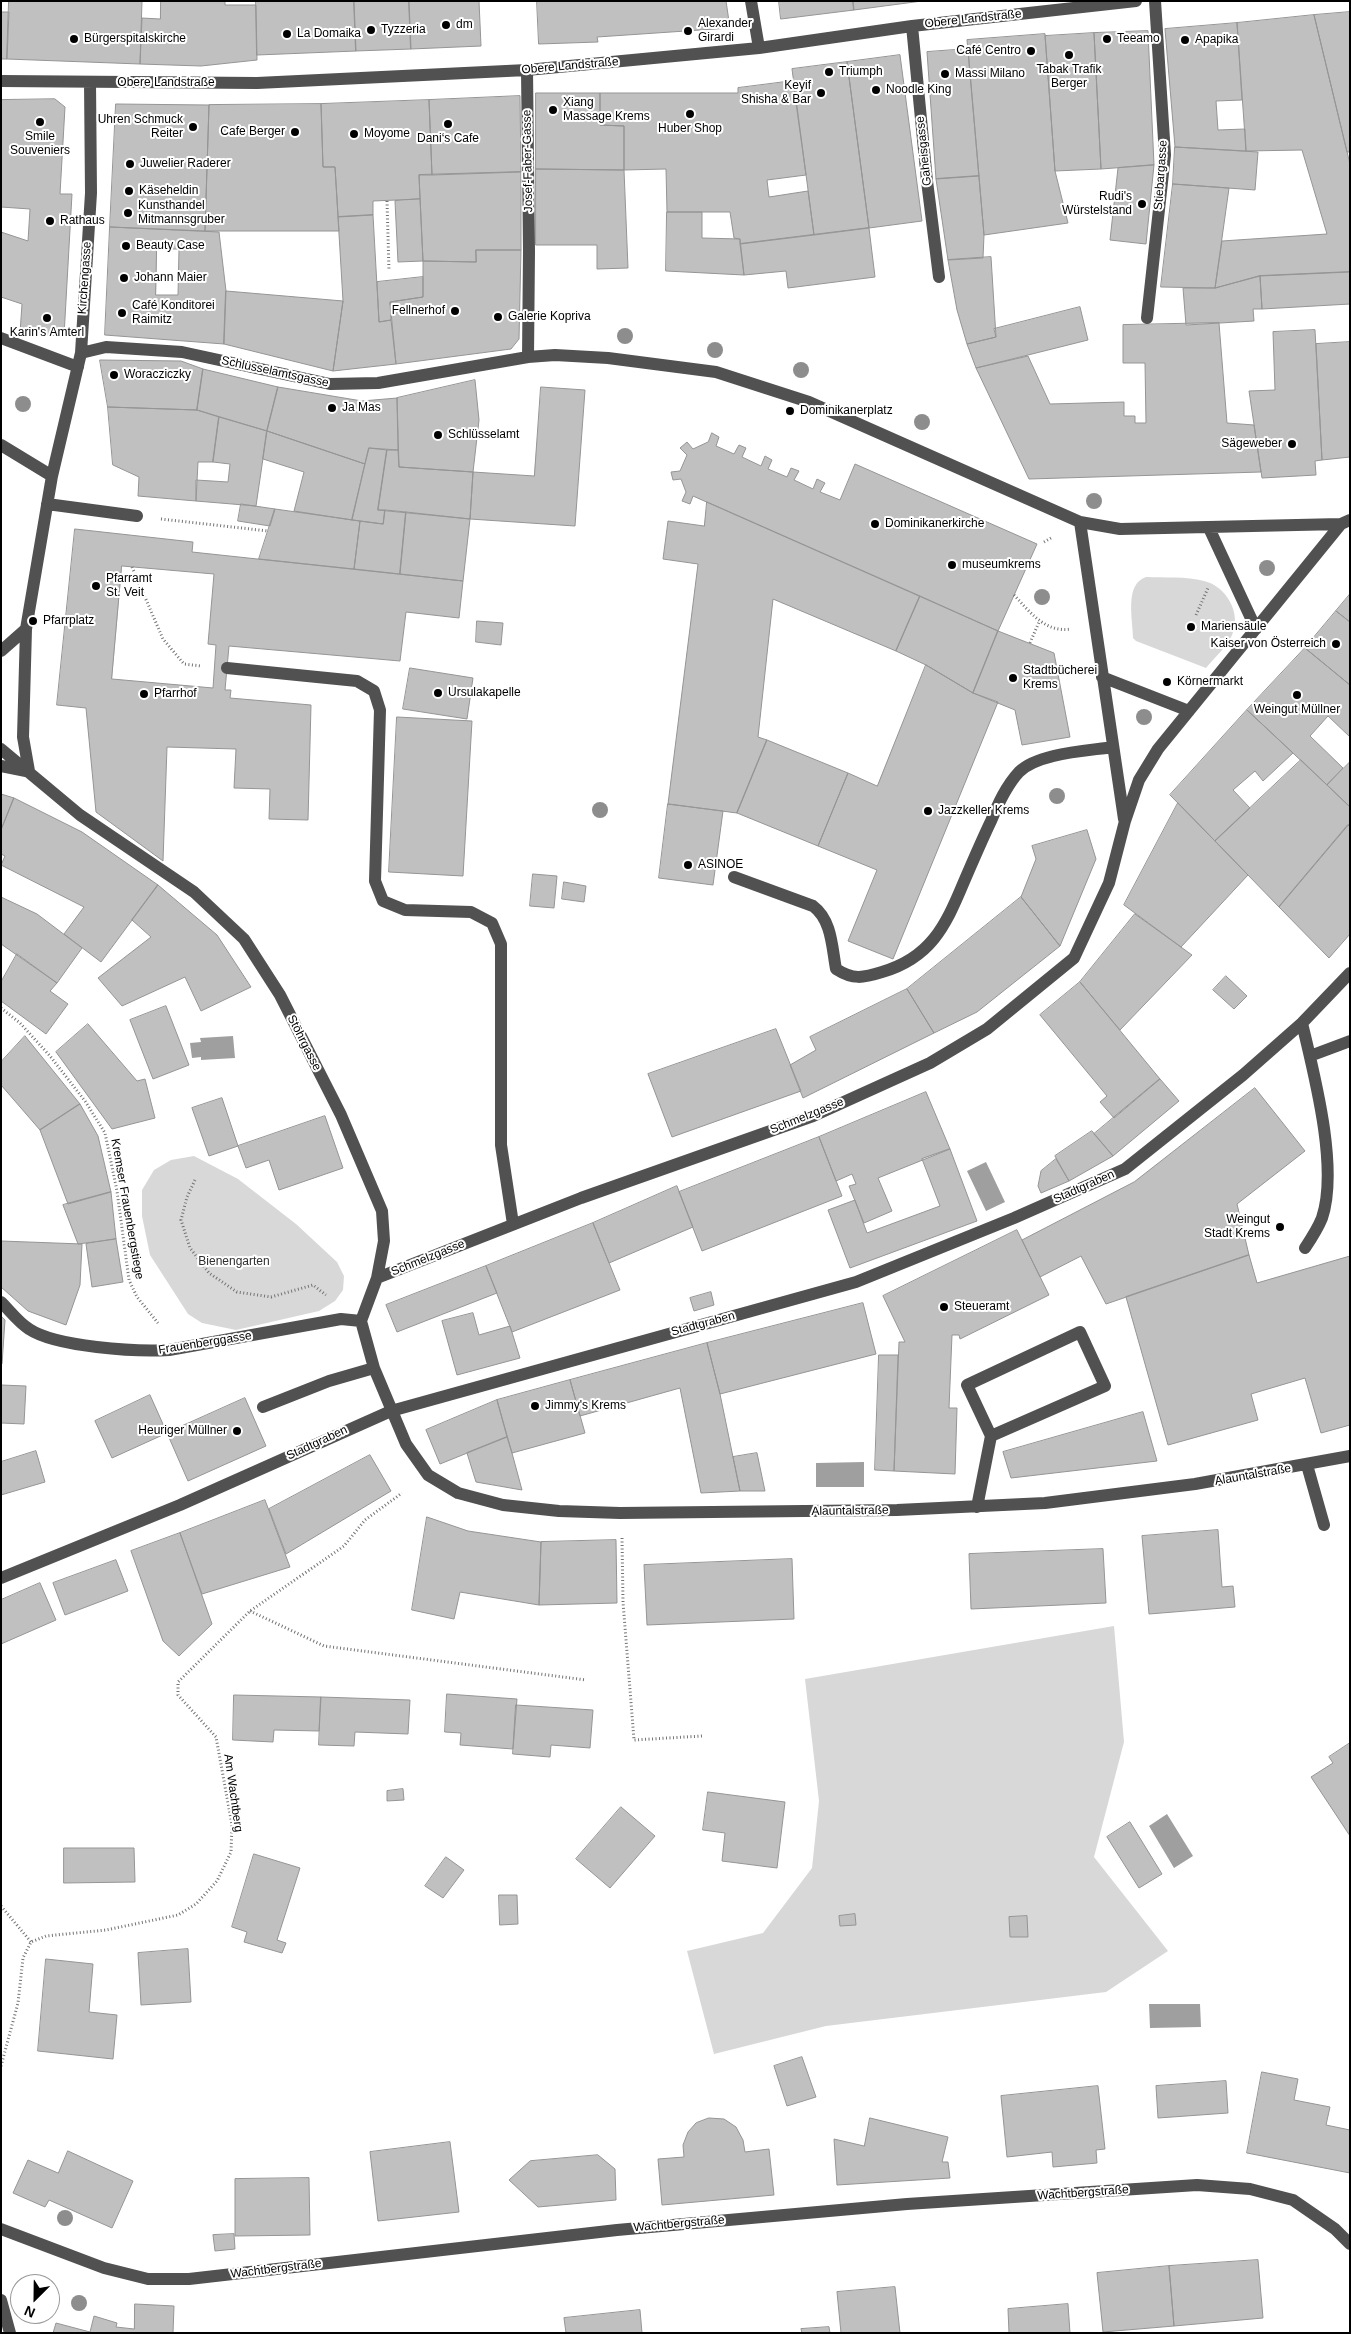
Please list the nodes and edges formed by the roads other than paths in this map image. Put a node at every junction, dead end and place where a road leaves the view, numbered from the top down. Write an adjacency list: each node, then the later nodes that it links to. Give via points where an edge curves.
1 (751, 1): 5 (street)
2 (1136, 1): 4 (street, Obere Landstraße)
3 (1155, 1): 10 (street, Stiebargasse, via 1165,155)
4 (912, 26): 5 (street, Obere Landstraße); 9 (street, Gaheisgasse)
5 (758, 48): 6 (street, Obere Landstraße)
6 (527, 70): 8 (street, Obere Landstraße, via 257,83); 13 (street, Josef-Faber-Gasse)
7 (1, 81): 8 (street, Obere Landstraße)
8 (90, 82): 12 (street, Kirchengasse, via 91,193)
9 (939, 277)
10 (1147, 318)
11 (1, 338): 14 (street)
12 (81, 353): 13 (street, Schlüsselamtsgasse, via 106,347 182,352 330,384 378,383); 14 (street)
13 (528, 357): 19 (street, via 608,358 716,372 809,402)
14 (78, 366): 16 (street)
15 (1, 445): 16 (street)
16 (52, 476): 17 (street)
17 (47, 504): 18 (street); 22 (street)
18 (137, 516)
19 (1080, 522): 21 (street, via 1120,529); 26 (street)
20 (1345, 522): 21 (street); 23 (street)
21 (1209, 528): 23 (street)
22 (26, 629): 24 (street); 31 (street, via 22,720)
23 (1256, 629): 27 (street)
24 (1, 651)
25 (227, 668): 38 (street, via 357,681 374,690 380,710 375,881 383,901 404,910 471,912 492,924 501,944 501,1145)
26 (1102, 677): 27 (street); 28 (street)
27 (1189, 711): 32 (street, via 1158,749 1139,780)
28 (1113, 747): 32 (street); 33 (street, via 1044,758 1020,771 1001,797 949,918 934,940 916,957 897,968 861,979 847,977 836,969 827,922 822,913 814,906)
29 (1, 749): 31 (street)
30 (1, 766): 31 (street)
31 (29, 771): 40 (street, Stöhrgasse, via 80,815 194,892 244,939 280,996 341,1115 370,1180 382,1211 384,1241)
32 (1125, 821): 38 (street, Schmelzgasse, via 1109,883 1074,958 987,1029 930,1063 813,1116)
33 (734, 877)
34 (1350, 973): 35 (street, Stadtgraben)
35 (1302, 1023): 37 (street); 45 (street, Stadtgraben, via 1244,1075 1125,1169 1014,1218 856,1282)
36 (1350, 1041): 37 (street)
37 (1310, 1056): 39 (street, via 1328,1184 1322,1218)
38 (513, 1224): 40 (street, Schmelzgasse)
39 (1306, 1248)
40 (377, 1278): 42 (street, Stöhrgasse)
41 (1, 1302): 42 (street, Frauenberggasse, via 29,1329 58,1340 144,1351 168,1350 341,1319)
42 (361, 1321): 43 (street)
43 (374, 1368): 44 (street, via 329,1381); 45 (street)
44 (263, 1407)
45 (390, 1411): 49 (street, Alauntalstraße, via 406,1444 428,1475 458,1493 503,1504 559,1511 620,1513); 51 (street, Stadtgraben, via 180,1505)
46 (991, 1436): 46 (street, via 1105,1386 1080,1332 967,1385); 49 (street)
47 (1350, 1456): 48 (street, Alauntalstraße)
48 (1307, 1466): 49 (street, Alauntalstraße, via 1044,1503); 50 (street)
49 (977, 1507)
50 (1324, 1525)
51 (1, 1578)
52 (1, 2229): 53 (street, Wachtbergstraße, via 104,2268 148,2279 189,2278 617,2230 907,2204 1197,2185 1250,2189 1293,2200 1335,2229)
53 (1350, 2244)
54 (1, 2300): 55 (street)
55 (10, 2333)

